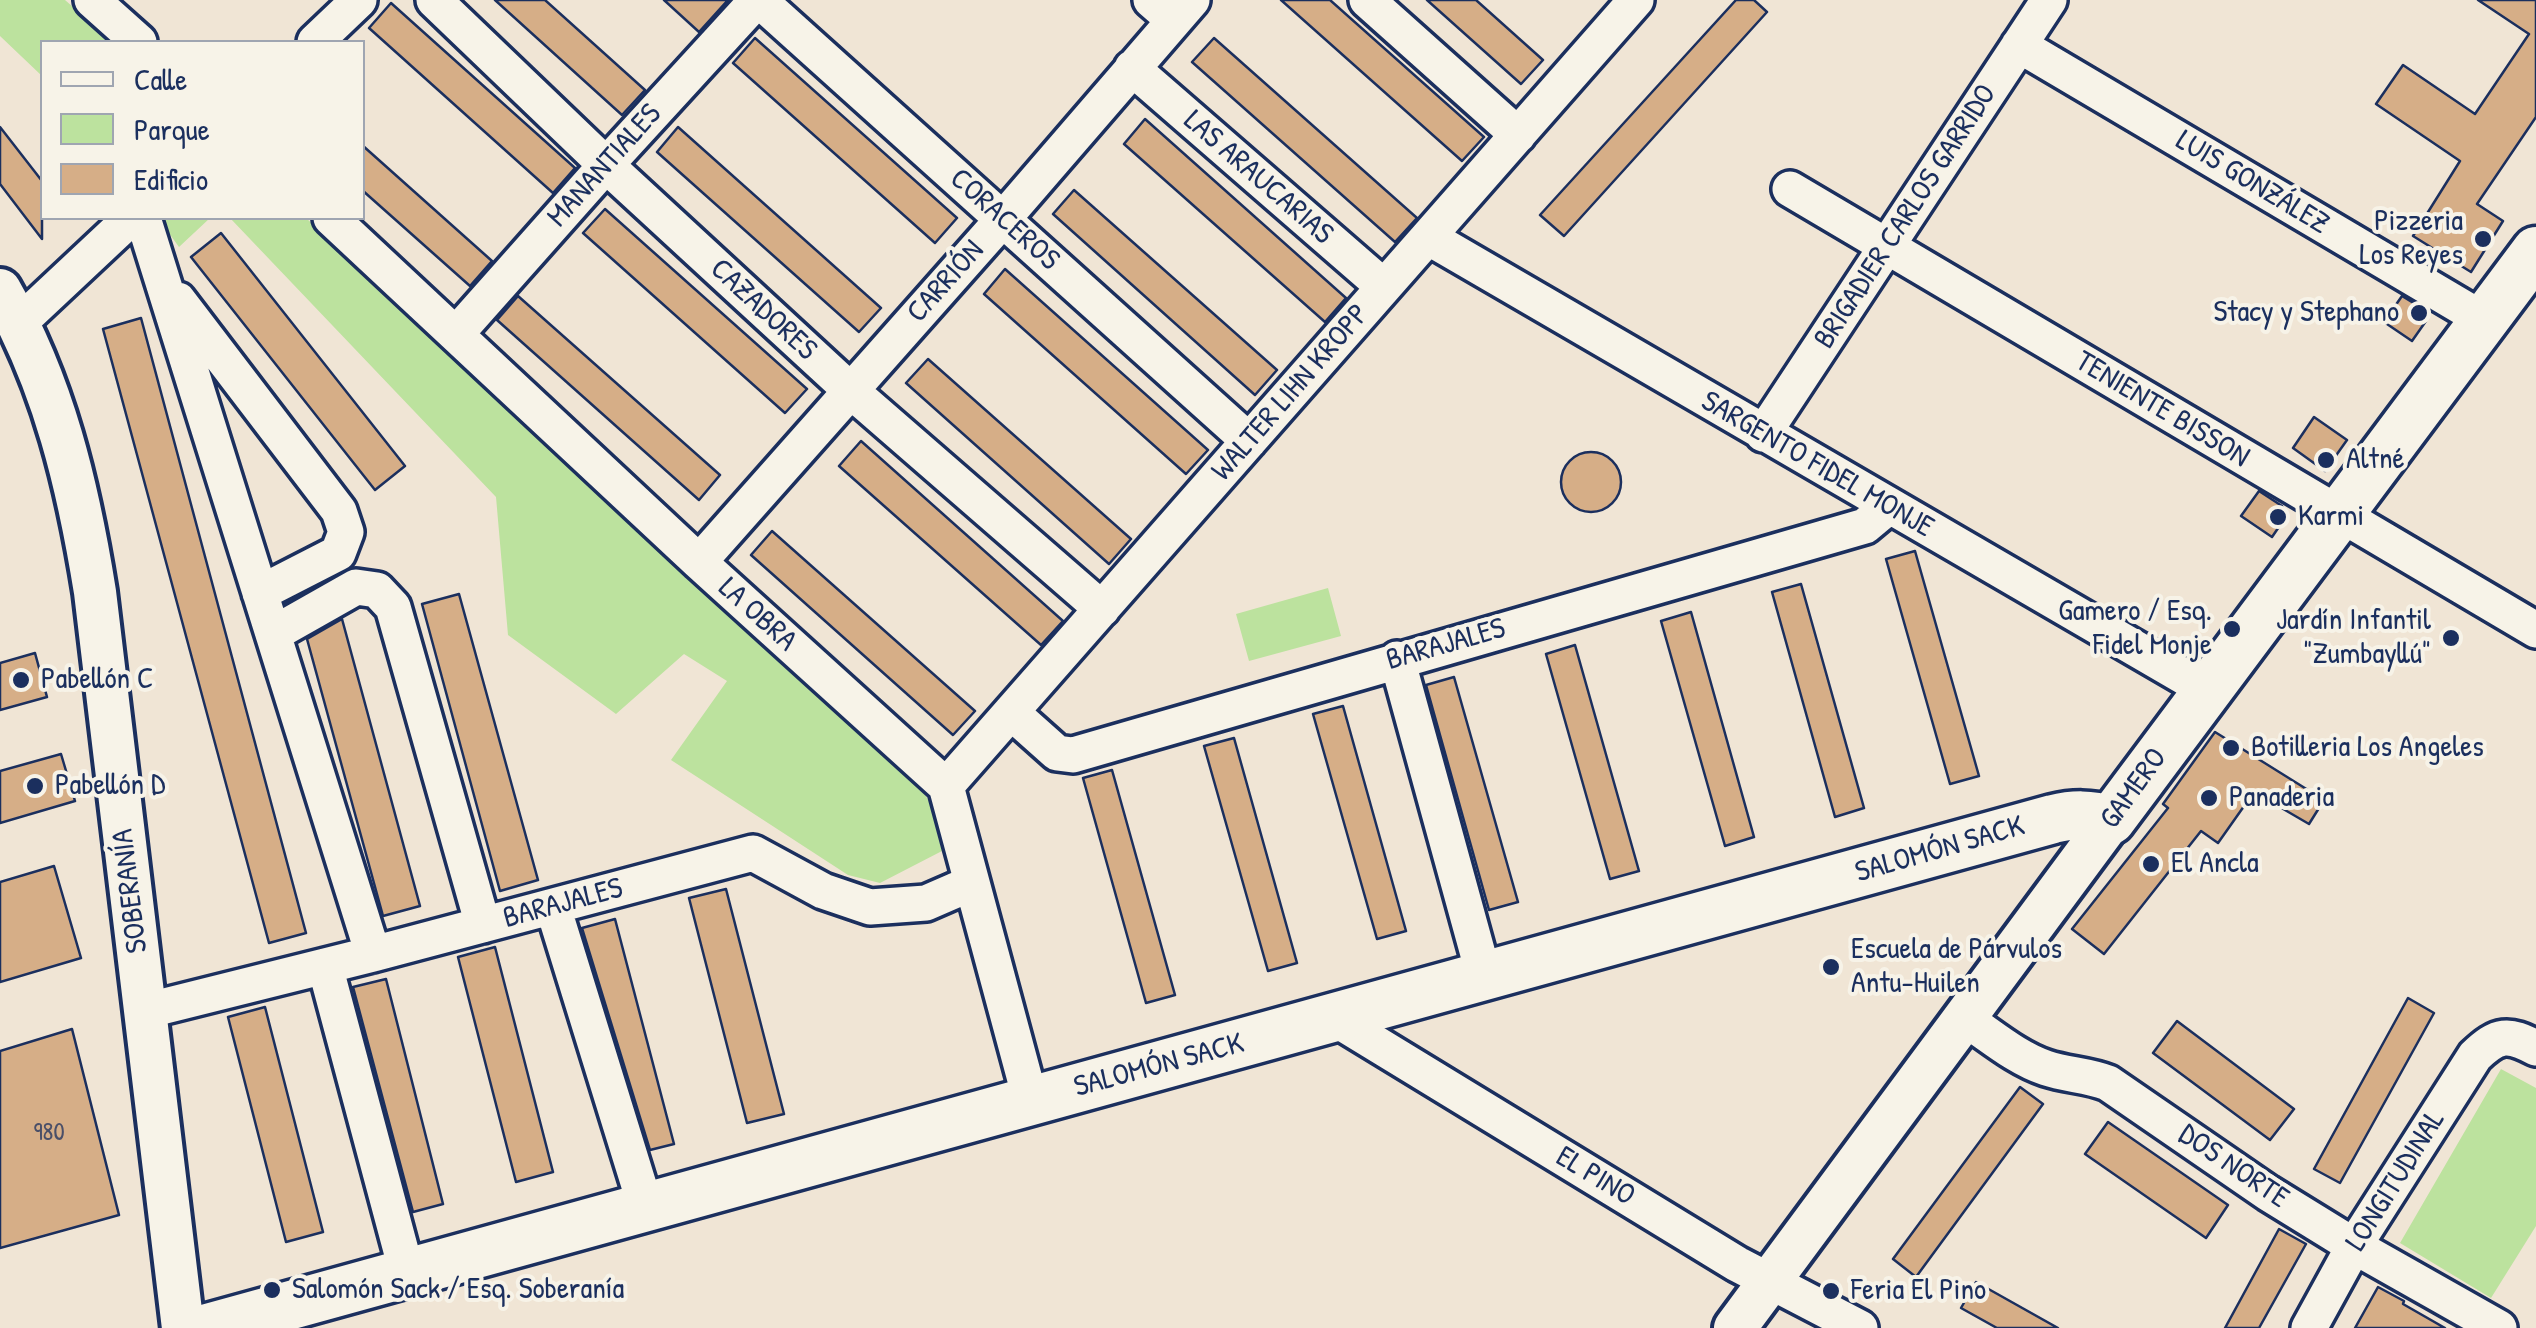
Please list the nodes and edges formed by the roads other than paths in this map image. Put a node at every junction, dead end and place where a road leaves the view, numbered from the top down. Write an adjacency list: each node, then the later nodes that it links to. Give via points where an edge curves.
1 (92, 0): 9 (street)
2 (359, 0): 10 (street)
3 (434, 0): 14 (street, CAZADORES)
4 (758, 0): 14 (street, MANANTIALES); 16 (street, CORACEROS)
5 (1367, 0): 13 (street)
6 (1636, 0): 13 (street, WALTER LIHN KROPP)
7 (2048, 0): 11 (street, BRIGADIER CARLOS GARRIDO)
8 (1172, 7): 12 (street, CARRIÓN)
9 (138, 40)
10 (317, 40)
11 (2019, 45): 21 (street, BRIGADIER CARLOS GARRIDO); 26 (street, LUIS GONZÁLEZ)
12 (1132, 68): 16 (street, CARRIÓN); 24 (street, LAS ARAUCARIAS)
13 (1518, 135): 20 (street, WALTER LIHN KROPP)
14 (606, 165): 27 (street, MANANTIALES); 28 (street, CAZADORES)
15 (1790, 189): 21 (street, TENIENTE BISSON)
16 (1003, 219): 28 (street, CARRIÓN); 30 (street, CORACEROS)
17 (128, 220): 25 (street)
18 (144, 220): 23 (street)
19 (333, 220): 27 (street, LA OBRA)
20 (1428, 237): 24 (street, WALTER LIHN KROPP); 29 (street, SARGENTO FIDEL MONJE)
21 (1886, 247): 29 (street, BRIGADIER CARLOS GARRIDO); 32 (street, TENIENTE BISSON)
22 (2536, 251): 26 (main road, GAMERO)
23 (162, 279): 34 (street); 34 (street, via 340,510 346,532 338,552)
24 (1384, 287): 30 (street, WALTER LIHN KROPP)
25 (9, 307): 49 (street, SOBERANÍA, via 53,404 84,526)
26 (2484, 320): 32 (main road, GAMERO)
27 (456, 334): 33 (street, LA OBRA)
28 (850, 390): 33 (street, CARRIÓN); 35 (street, CAZADORES)
29 (1764, 434): 31 (street, SARGENTO FIDEL MONJE)
30 (1249, 441): 35 (street, WALTER LIHN KROPP)
31 (1888, 506): 38 (street, BARAJALES, via 1864,526); 39 (street, SARGENTO FIDEL MONJE)
32 (2339, 515): 36 (street, TENIENTE BISSON); 39 (main road, GAMERO)
33 (698, 562): 41 (street, LA OBRA)
34 (260, 593): 37 (street)
35 (1102, 608): 40 (street, WALTER LIHN KROPP)
36 (2536, 630)
37 (273, 634): 45 (street, via 356,587 377,590 393,608); 46 (street)
38 (1397, 660): 40 (street, BARAJALES, via 1068,756 1057,754); 48 (street)
39 (2207, 690): 42 (main road, GAMERO)
40 (1011, 712): 41 (street, WALTER LIHN KROPP)
41 (946, 786): 43 (street)
42 (2111, 820): 48 (main road, SALOMÓN SACK, via 2090,814 2053,819); 51 (street, GAMERO)
43 (972, 882): 44 (street, BARAJALES, via 926,903 870,907 823,891 753,853); 53 (street)
44 (554, 907): 45 (street, BARAJALES); 54 (street)
45 (482, 925): 46 (street, BARAJALES)
46 (373, 954): 47 (street, BARAJALES)
47 (325, 966): 49 (street, BARAJALES); 56 (street)
48 (1484, 976): 50 (main road, SALOMÓN SACK)
49 (145, 1011): 58 (street, SOBERANÍA)
50 (1334, 1018): 53 (main road, SALOMÓN SACK); 57 (street, EL PINO)
51 (1964, 1018): 55 (street, DOS NORTE, via 2033,1063 2108,1083); 57 (street, GAMERO)
52 (2536, 1048): 55 (street, LONGITUDINAL, via 2516,1037 2492,1040 2475,1056)
53 (1031, 1102): 54 (main road, SALOMÓN SACK)
54 (646, 1208): 56 (main road, SALOMÓN SACK)
55 (2354, 1246): 62 (street, LONGITUDINAL); 63 (street, DOS NORTE)
56 (407, 1273): 59 (main road, SALOMÓN SACK)
57 (1769, 1281): 60 (street, GAMERO); 61 (street, EL PINO)
58 (183, 1328)
59 (208, 1328)
60 (1734, 1328)
61 (1860, 1328)
62 (2309, 1328)
63 (2499, 1328)

